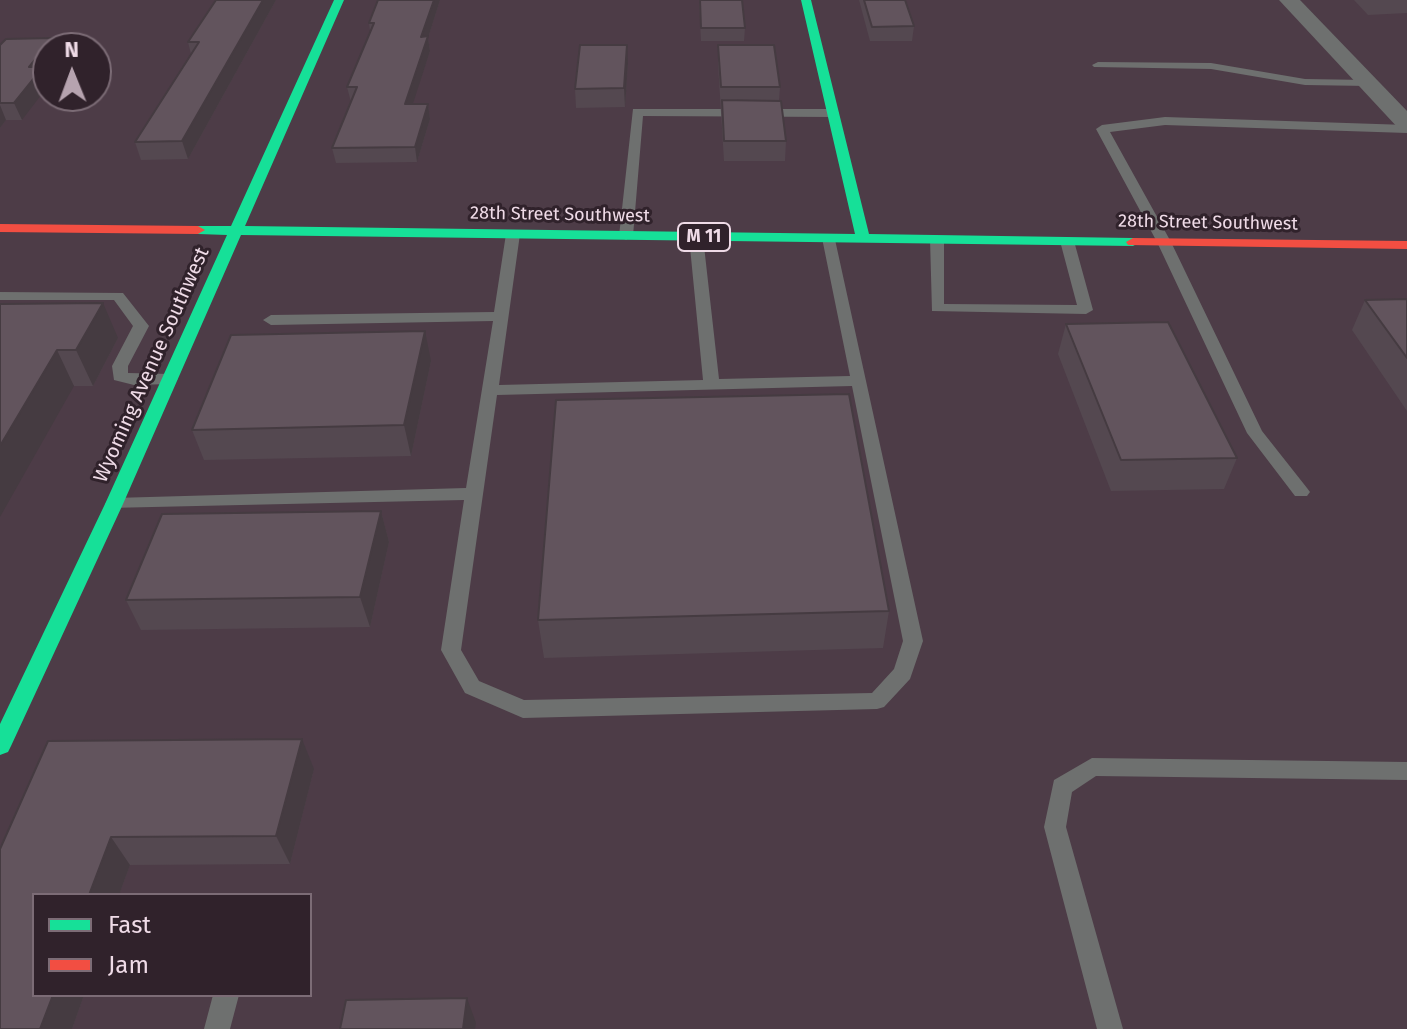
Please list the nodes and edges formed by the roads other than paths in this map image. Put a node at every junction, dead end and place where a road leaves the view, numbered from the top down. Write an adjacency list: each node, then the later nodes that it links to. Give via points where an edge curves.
1 (339, 0): 9 (street, Wyoming Avenue Southwest)
2 (806, 0): 6 (street)
3 (1289, 0): 5 (street)
4 (1098, 65): 5 (lane, via 1211,66 1305,82)
5 (1368, 83): 7 (street)
6 (833, 113): 11 (lane, via 637,112); 14 (street)
7 (1407, 127): 17 (lane, via 1165,121 1102,129)
8 (0, 228): 9 (street, 28th Street Southwest / M 11)
9 (237, 231): 10 (street, 28th Street Southwest / M 11); 22 (street, Wyoming Avenue Southwest)
10 (513, 234): 11 (street, 28th Street Southwest / M 11); 20 (lane)
11 (626, 236): 12 (street, 28th Street Southwest / M 11)
12 (696, 237): 13 (street, 28th Street Southwest / M 11); 24 (lane)
13 (829, 238): 14 (street, 28th Street Southwest / M 11); 23 (lane)
14 (863, 238): 15 (street, 28th Street Southwest / M 11)
15 (937, 239): 16 (street, 28th Street Southwest / M 11); 16 (lane, via 937,308 1086,310)
16 (1067, 241): 17 (street, 28th Street Southwest / M 11)
17 (1164, 242): 18 (street, 28th Street Southwest / M 11); 26 (lane, via 1255,433)
18 (1407, 245)
19 (0, 296): 22 (lane, via 118,296 141,326 120,376)
20 (501, 316): 21 (lane); 25 (lane)
21 (271, 320)
22 (170, 379): 28 (street, Wyoming Avenue Southwest)
23 (859, 381): 24 (lane); 27 (lane, via 913,641 903,673 877,701 523,709 472,687 451,650)
24 (712, 385): 25 (lane)
25 (490, 390): 27 (lane)
26 (1301, 492)
27 (475, 494): 28 (lane)
28 (114, 504): 29 (street, Wyoming Avenue Southwest)
29 (0, 746)
30 (1407, 771): 33 (lane, via 1092,767 1062,787 1055,827)
31 (225, 997): 32 (lane)
32 (217, 1029)
33 (1110, 1029)

